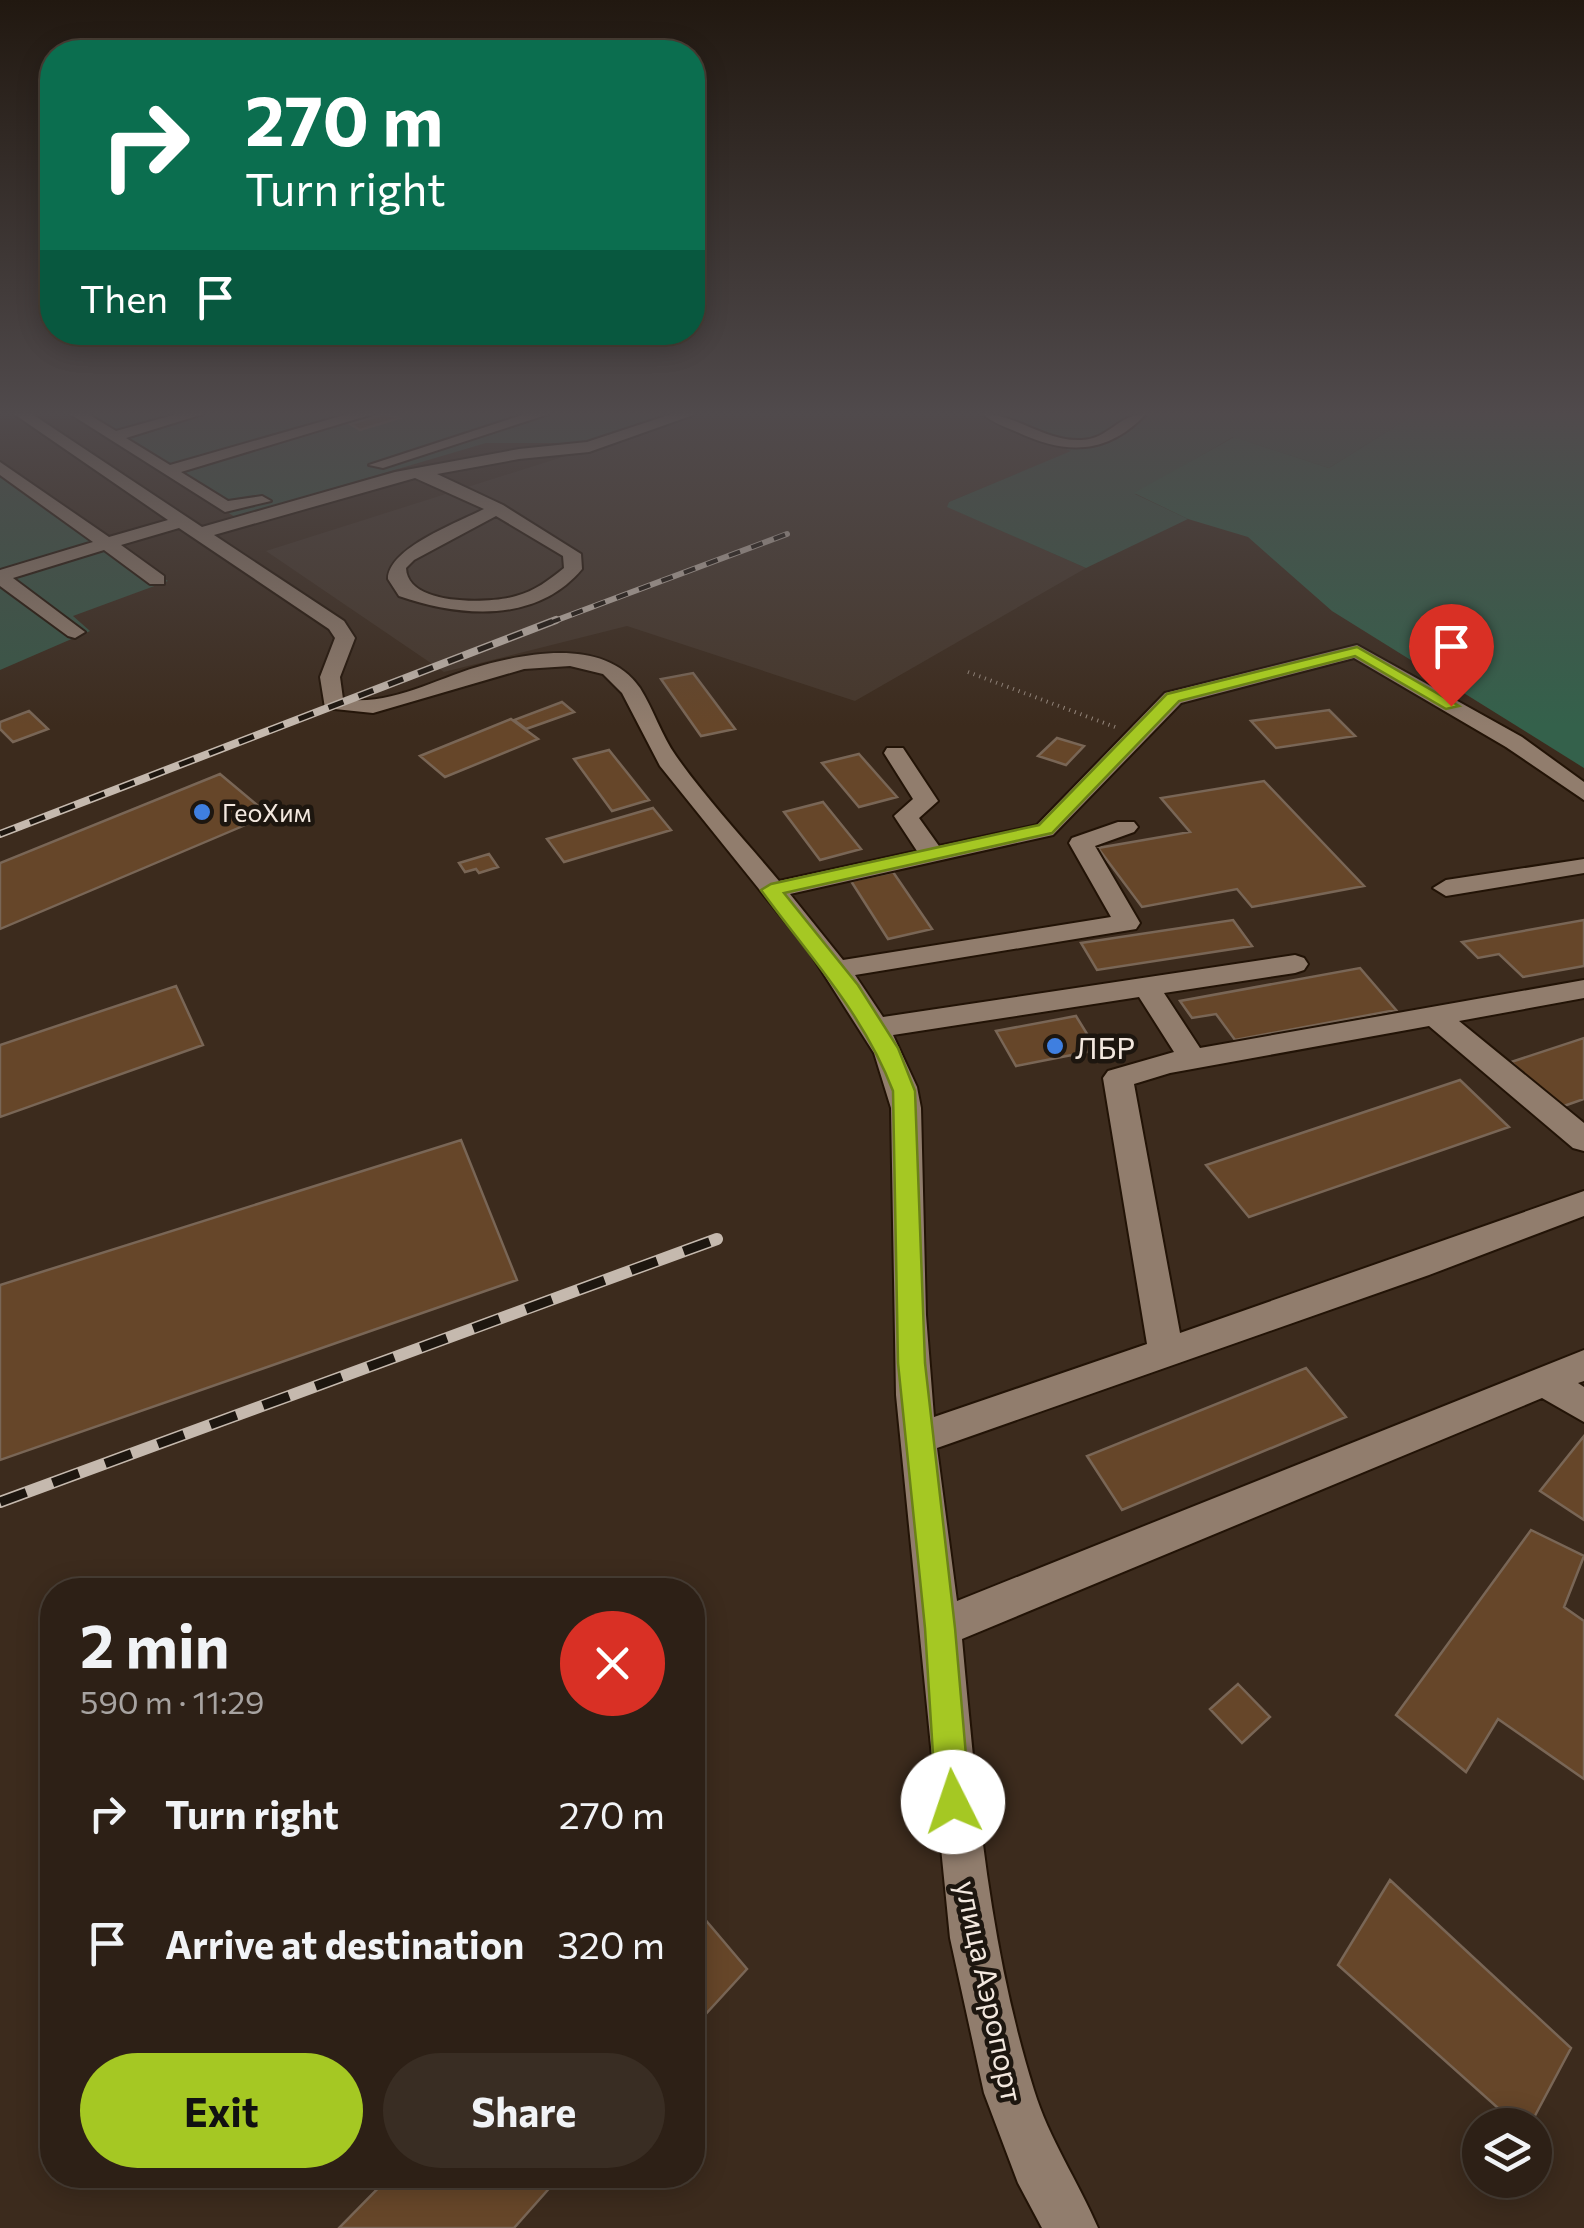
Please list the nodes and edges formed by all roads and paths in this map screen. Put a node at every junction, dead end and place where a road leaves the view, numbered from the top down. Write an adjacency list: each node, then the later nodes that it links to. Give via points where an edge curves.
1 (72, 518): 7 (street)
2 (173, 518): 6 (street, улица Аэропорт)
3 (228, 518): 6 (street)
4 (479, 518): 5 (street, via 397,567 406,592 457,607 535,598 557,587 573,569 572,554)
5 (508, 518)
6 (188, 528): 7 (street); 19 (street, улица Аэропорт, via 337,626 346,638 329,694 350,709 382,706 522,664 562,660 609,669 628,683 658,747)
7 (108, 544): 8 (street); 9 (street)
8 (0, 577): 10 (street)
9 (156, 580)
10 (75, 632)
11 (968, 672): 12 (path)
12 (1137, 736): 14 (street, via 1173,698 1357,651 1514,742); 16 (street, via 1045,830)
13 (895, 753): 16 (street, via 926,801 906,816)
14 (1584, 793)
15 (1126, 827): 21 (street, via 1081,843 1127,922)
16 (932, 854): 19 (street)
17 (1584, 866): 18 (street)
18 (1446, 888)
19 (771, 890): 21 (street, улица Аэропорт)
20 (1296, 964): 22 (street)
21 (835, 970): 25 (street, улица Аэропорт)
22 (1146, 986): 25 (street); 26 (street)
23 (1584, 989): 24 (street)
24 (1434, 1014): 26 (street); 27 (street)
25 (874, 1028): 33 (street, улица Аэропорт, via 904,1091 911,1363)
26 (1193, 1059): 29 (street, via 1118,1078)
27 (1584, 1140)
28 (1584, 1203): 29 (street)
29 (1166, 1353): 33 (street)
30 (1584, 1365): 31 (street)
31 (1545, 1381): 32 (street); 34 (street)
32 (1584, 1406)
33 (920, 1438): 34 (street, улица Аэропорт)
34 (940, 1628): 35 (street, улица Аэропорт, via 953,1802 989,2014 1014,2106)
35 (1071, 2228)

